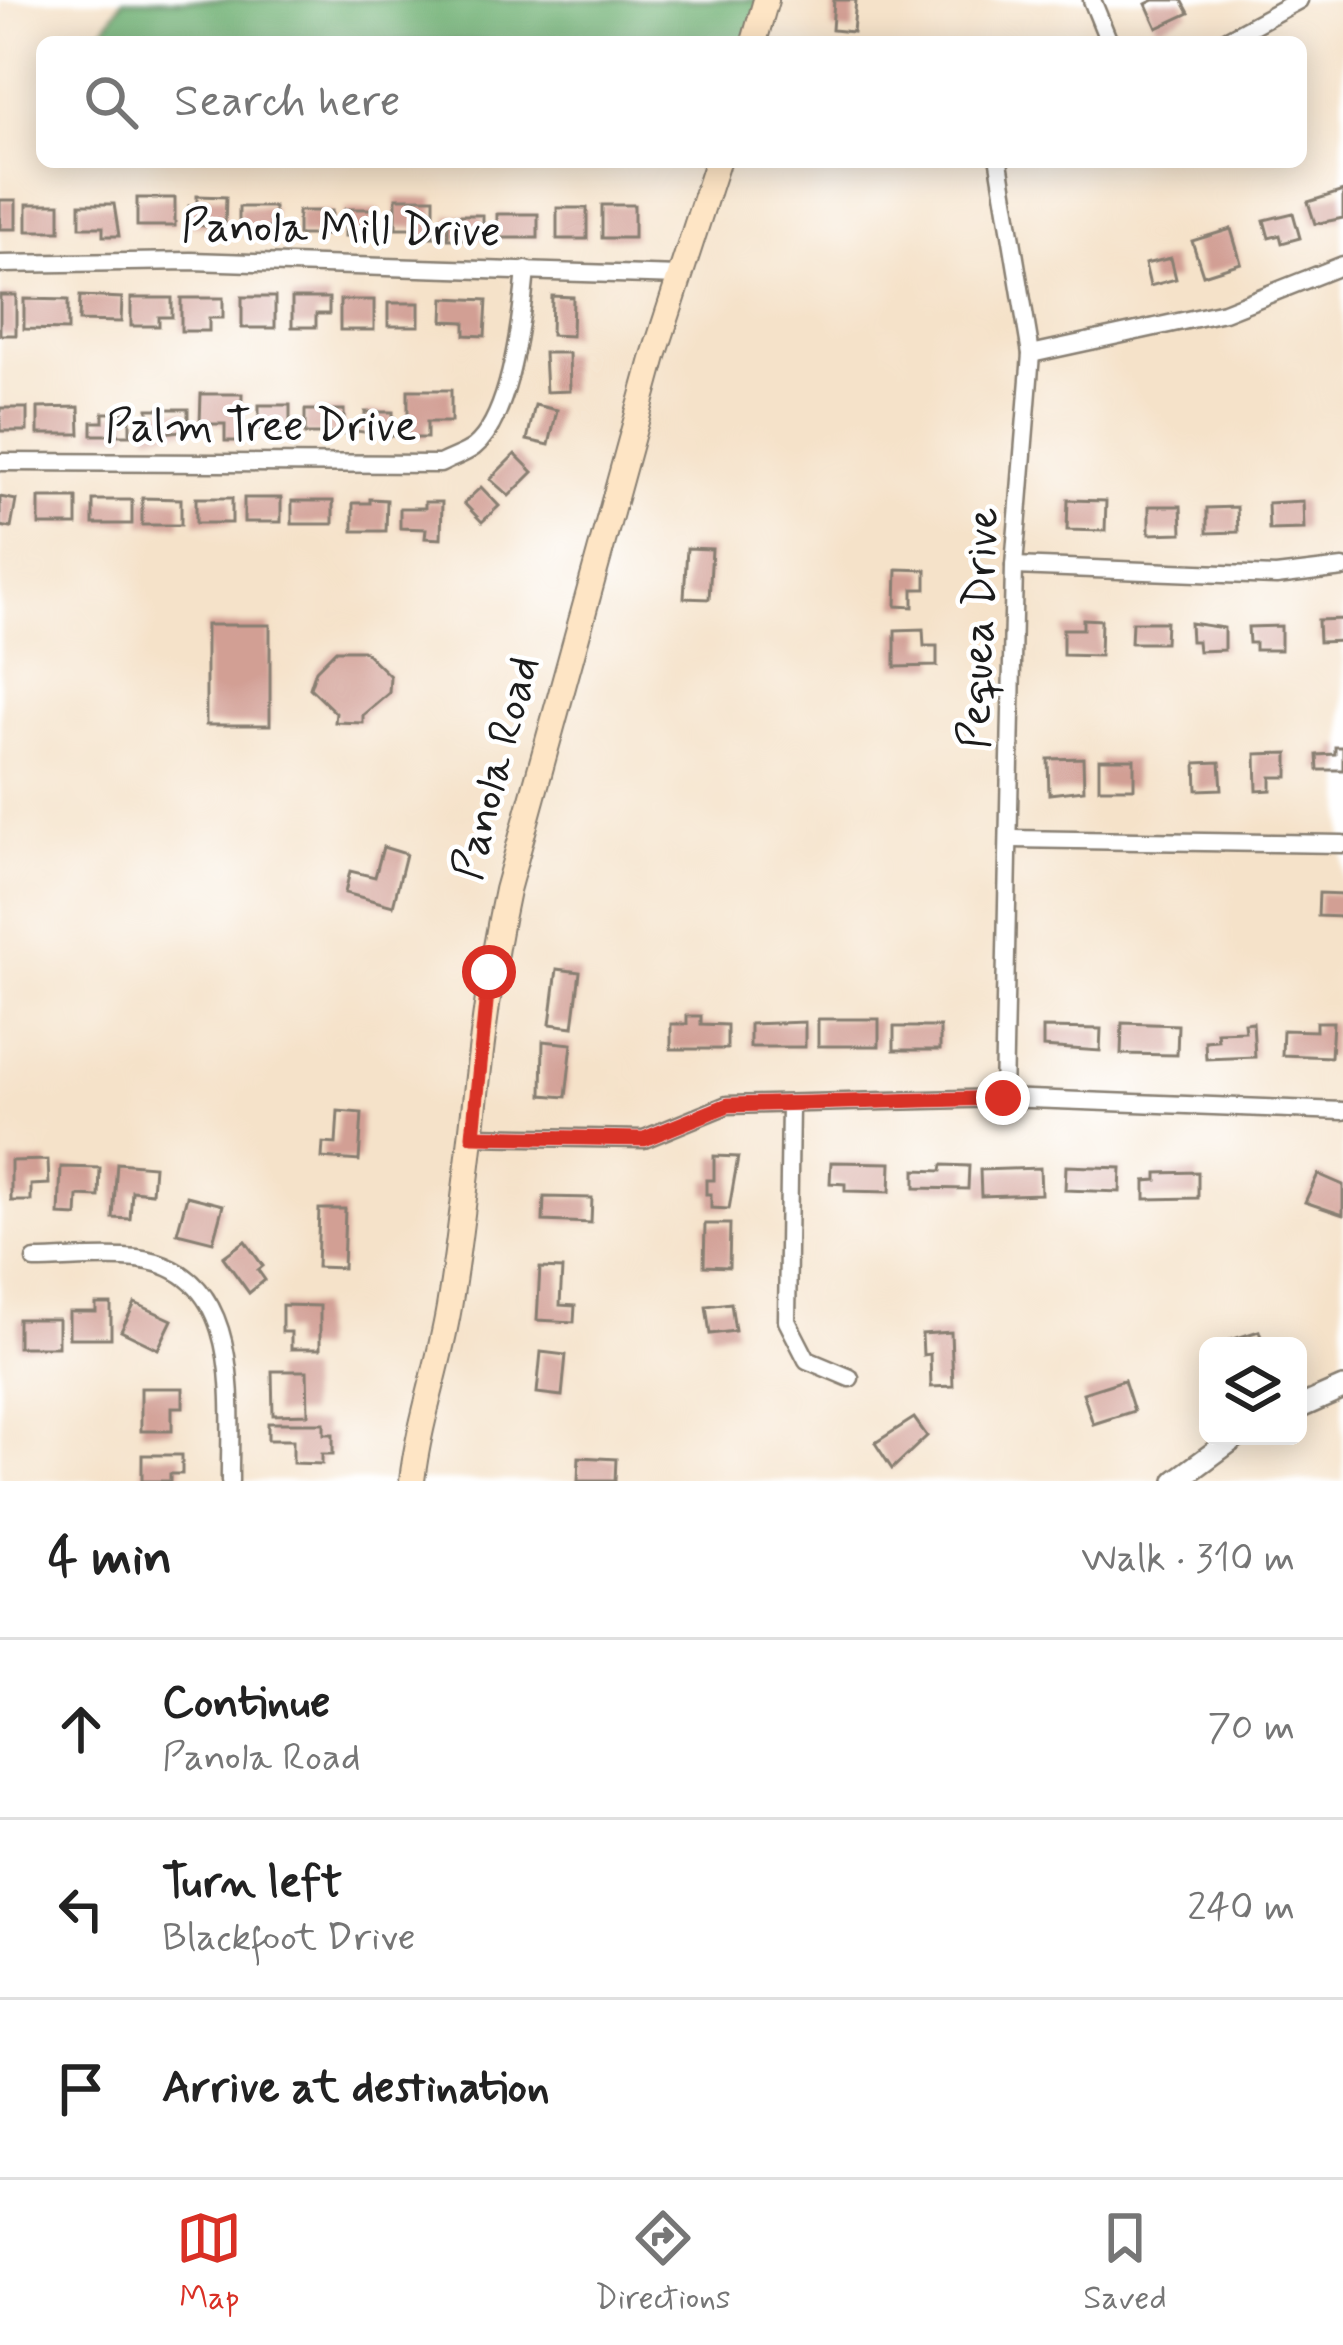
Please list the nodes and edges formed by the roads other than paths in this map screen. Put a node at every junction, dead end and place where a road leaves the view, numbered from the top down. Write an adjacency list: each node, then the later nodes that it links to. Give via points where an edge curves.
1 (766, 0): 4 (main road)
2 (1091, 0): 5 (street)
3 (1299, 0): 6 (street)
4 (756, 36)
5 (1106, 36)
6 (1233, 36)
7 (715, 168): 12 (main road, Panola Road)
8 (1000, 168): 13 (street, Pequea Drive)
9 (0, 264): 11 (street, Panola Mill Drive)
10 (1343, 265): 13 (street, via 1224,313)
11 (526, 270): 12 (street, Panola Mill Drive); 14 (street, Palm Tree Drive, via 506,387 477,445 440,464)
12 (680, 276): 22 (main road, Panola Road, via 507,890 489,972)
13 (1031, 354): 15 (street, Pequea Drive)
14 (0, 462)
15 (1014, 566): 16 (street, via 1276,576); 17 (street, Pequea Drive)
16 (1343, 568)
17 (1011, 838): 18 (street); 19 (street, Pequea Drive)
18 (1343, 844)
19 (1003, 1098): 20 (street); 21 (street)
20 (790, 1104): 22 (street, via 728,1105 644,1139); 24 (street, via 788,1321 807,1360)
21 (1343, 1112)
22 (473, 1136): 29 (main road, Panola Road, via 450,1306)
23 (35, 1260): 28 (street, via 140,1259 198,1289 228,1346)
24 (850, 1378)
25 (1343, 1388): 26 (street)
26 (1307, 1404)
27 (1225, 1445): 30 (street)
28 (230, 1481)
29 (412, 1481)
30 (1176, 1481)

